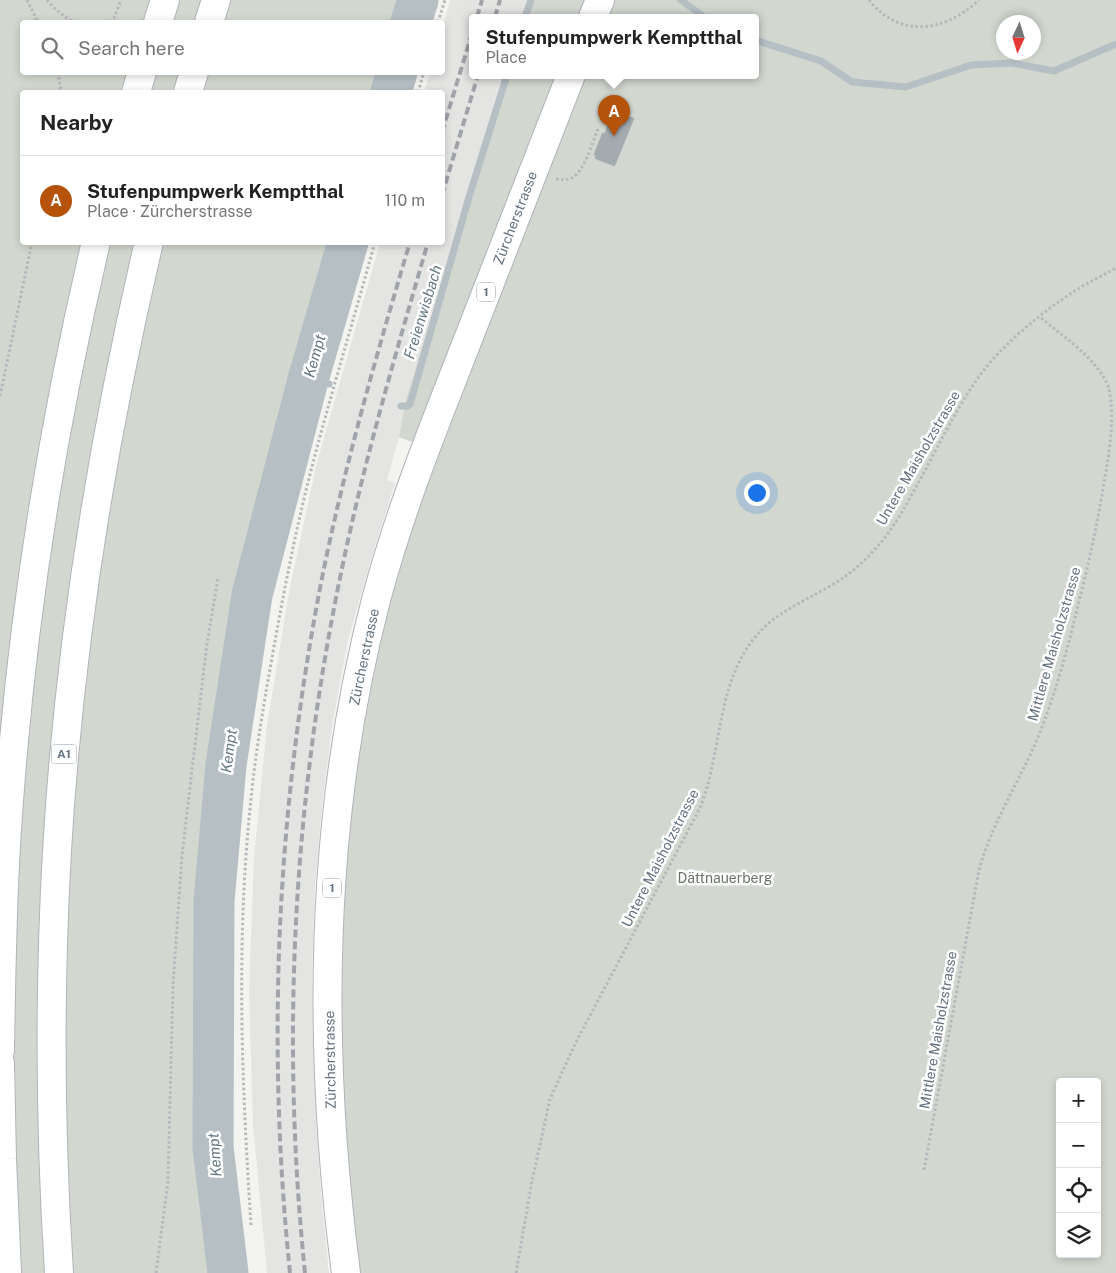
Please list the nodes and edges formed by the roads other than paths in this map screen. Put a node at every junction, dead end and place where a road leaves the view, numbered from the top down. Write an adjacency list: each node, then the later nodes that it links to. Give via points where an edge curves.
1 (165, 0): 5 (main road)
2 (216, 0): 6 (main road)
3 (600, 0): 4 (main road)
4 (594, 14)
5 (159, 20)
6 (210, 20)
7 (141, 75): 10 (main road)
8 (193, 75): 11 (main road)
9 (569, 79): 18 (main road, Zürcherstrasse / 1, via 403,510 369,628 351,717 335,841 328,996 331,1119)
10 (137, 90)
11 (189, 90)
12 (95, 245): 14 (main road, via 57,428 23,658 6,846)
13 (148, 245): 17 (main road, A1, via 122,359 100,481 80,612 62,778 51,1035)
14 (0, 1051)
15 (0, 1063): 16 (main road)
16 (7, 1273)
17 (58, 1273)
18 (346, 1273)

